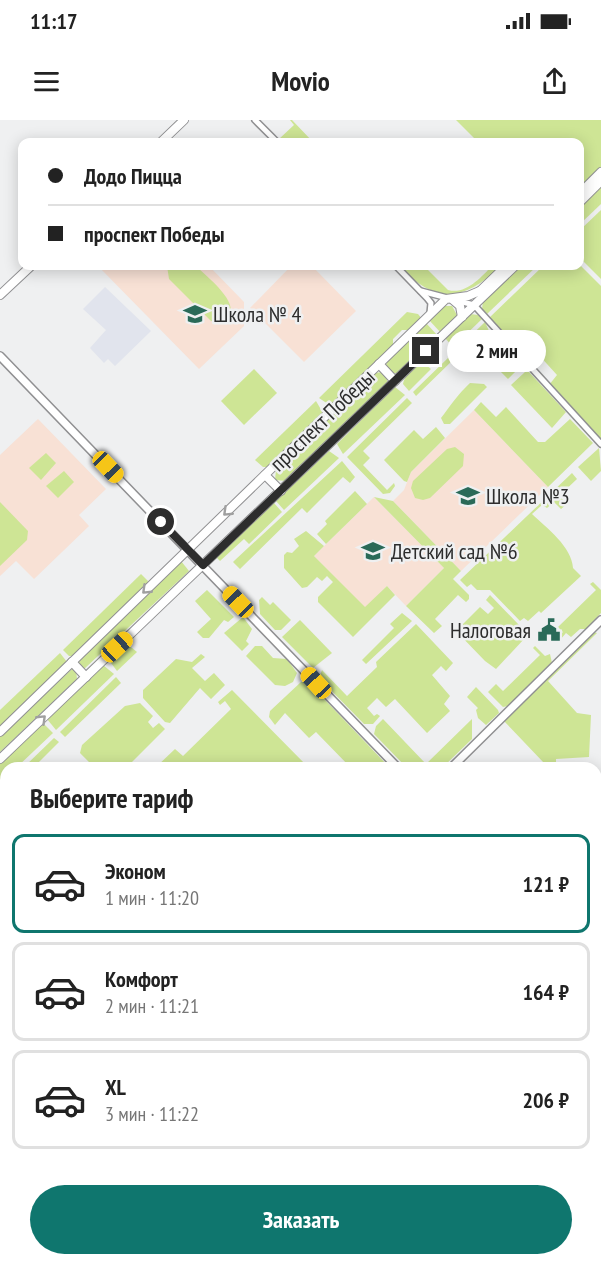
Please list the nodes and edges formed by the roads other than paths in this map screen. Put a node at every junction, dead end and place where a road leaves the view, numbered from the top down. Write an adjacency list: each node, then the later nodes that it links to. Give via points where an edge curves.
1 (184, 120): 3 (main road)
2 (255, 120): 4 (street)
3 (165, 138)
4 (273, 138)
5 (601, 172): 7 (main road)
6 (601, 181): 8 (main road)
7 (584, 189)
8 (584, 198)
9 (27, 270): 15 (main road)
10 (400, 270): 14 (street)
11 (502, 270): 13 (main road, проспект Победы)
12 (510, 270): 17 (main road, проспект Победы)
13 (482, 290): 16 (main road, проспект Победы); 17 (main road, проспект Победы)
14 (421, 291): 16 (street); 18 (street, via 431,303)
15 (0, 295)
16 (449, 300): 17 (street); 18 (main road, проспект Победы); 19 (main road, via 460,306)
17 (474, 305): 19 (main road, проспект Победы); 23 (street)
18 (429, 316): 21 (main road, проспект Победы)
19 (462, 317): 22 (main road, проспект Победы)
20 (0, 356): 26 (street)
21 (379, 364): 22 (main road, проспект Победы); 24 (main road, проспект Победы)
22 (395, 381): 25 (main road, проспект Победы)
23 (601, 444)
24 (265, 475): 25 (main road, проспект Победы); 26 (main road, проспект Победы, one-way to 26)
25 (281, 491): 27 (main road, проспект Победы)
26 (188, 549): 27 (street); 29 (main road, проспект Победы, one-way to 29)
27 (203, 565): 30 (main road, проспект Победы); 33 (street)
28 (601, 620): 34 (street)
29 (72, 662): 30 (main road); 31 (main road, проспект Победы)
30 (86, 677): 32 (main road, проспект Победы, one-way to 30)
31 (0, 732)
32 (0, 759)
33 (392, 762)
34 (457, 762)

